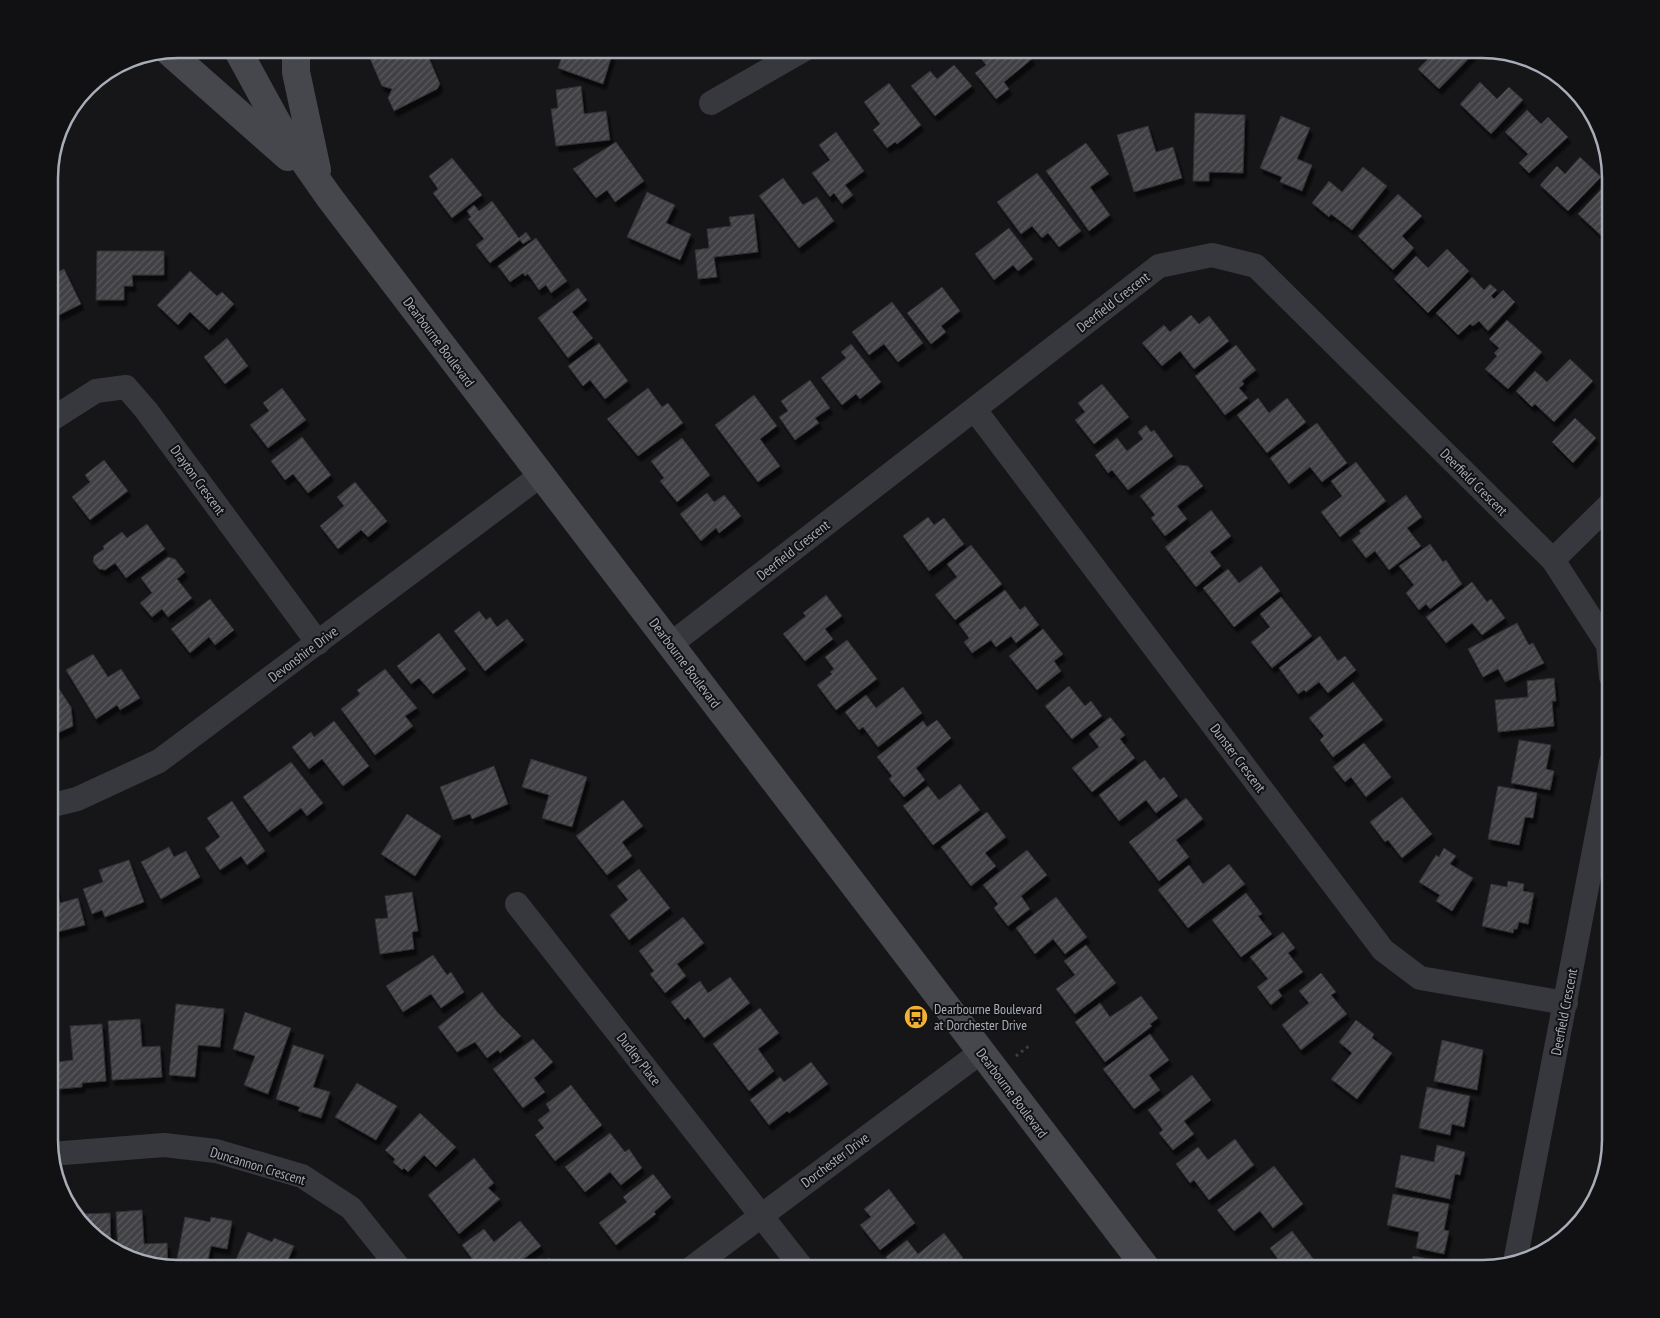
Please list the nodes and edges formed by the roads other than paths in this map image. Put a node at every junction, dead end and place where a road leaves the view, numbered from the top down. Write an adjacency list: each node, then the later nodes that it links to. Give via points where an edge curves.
1 (176, 58): 6 (street)
2 (242, 58): 6 (street, Dearbourne Boulevard, via 278,124)
3 (296, 58): 6 (street, via 296,72)
4 (789, 58): 5 (street)
5 (711, 103)
6 (321, 186): 9 (street, Dearbourne Boulevard)
7 (975, 410): 11 (street, Deerfield Crescent, via 1159,266 1212,254 1256,266); 14 (street, Deerfield Crescent); 18 (street, Dunster Crescent, via 1383,950 1420,978)
8 (58, 415): 13 (street, Drayton Crescent, via 96,391 126,387)
9 (541, 474): 13 (street, Devonshire Drive); 14 (street, Dearbourne Boulevard)
10 (1602, 512): 11 (street)
11 (1553, 560): 12 (street, Deerfield Crescent)
12 (1602, 636)
13 (318, 643): 15 (street, Devonshire Drive, via 159,761 77,799)
14 (671, 644): 19 (street, Dearbourne Boulevard)
15 (58, 804)
16 (1602, 810): 18 (street, Deerfield Crescent)
17 (517, 904): 21 (street, Dudley Place)
18 (1566, 1003): 22 (street, Deerfield Crescent)
19 (981, 1052): 21 (street, Dorchester Drive); 26 (street, Dearbourne Boulevard)
20 (59, 1153): 23 (street, Duncannon Crescent, via 164,1145 216,1152 302,1176 351,1208)
21 (761, 1214): 24 (street, Dorchester Drive); 25 (street, Dudley Place)
22 (1516, 1255)
23 (393, 1260)
24 (702, 1260)
25 (796, 1260)
26 (1140, 1260)

